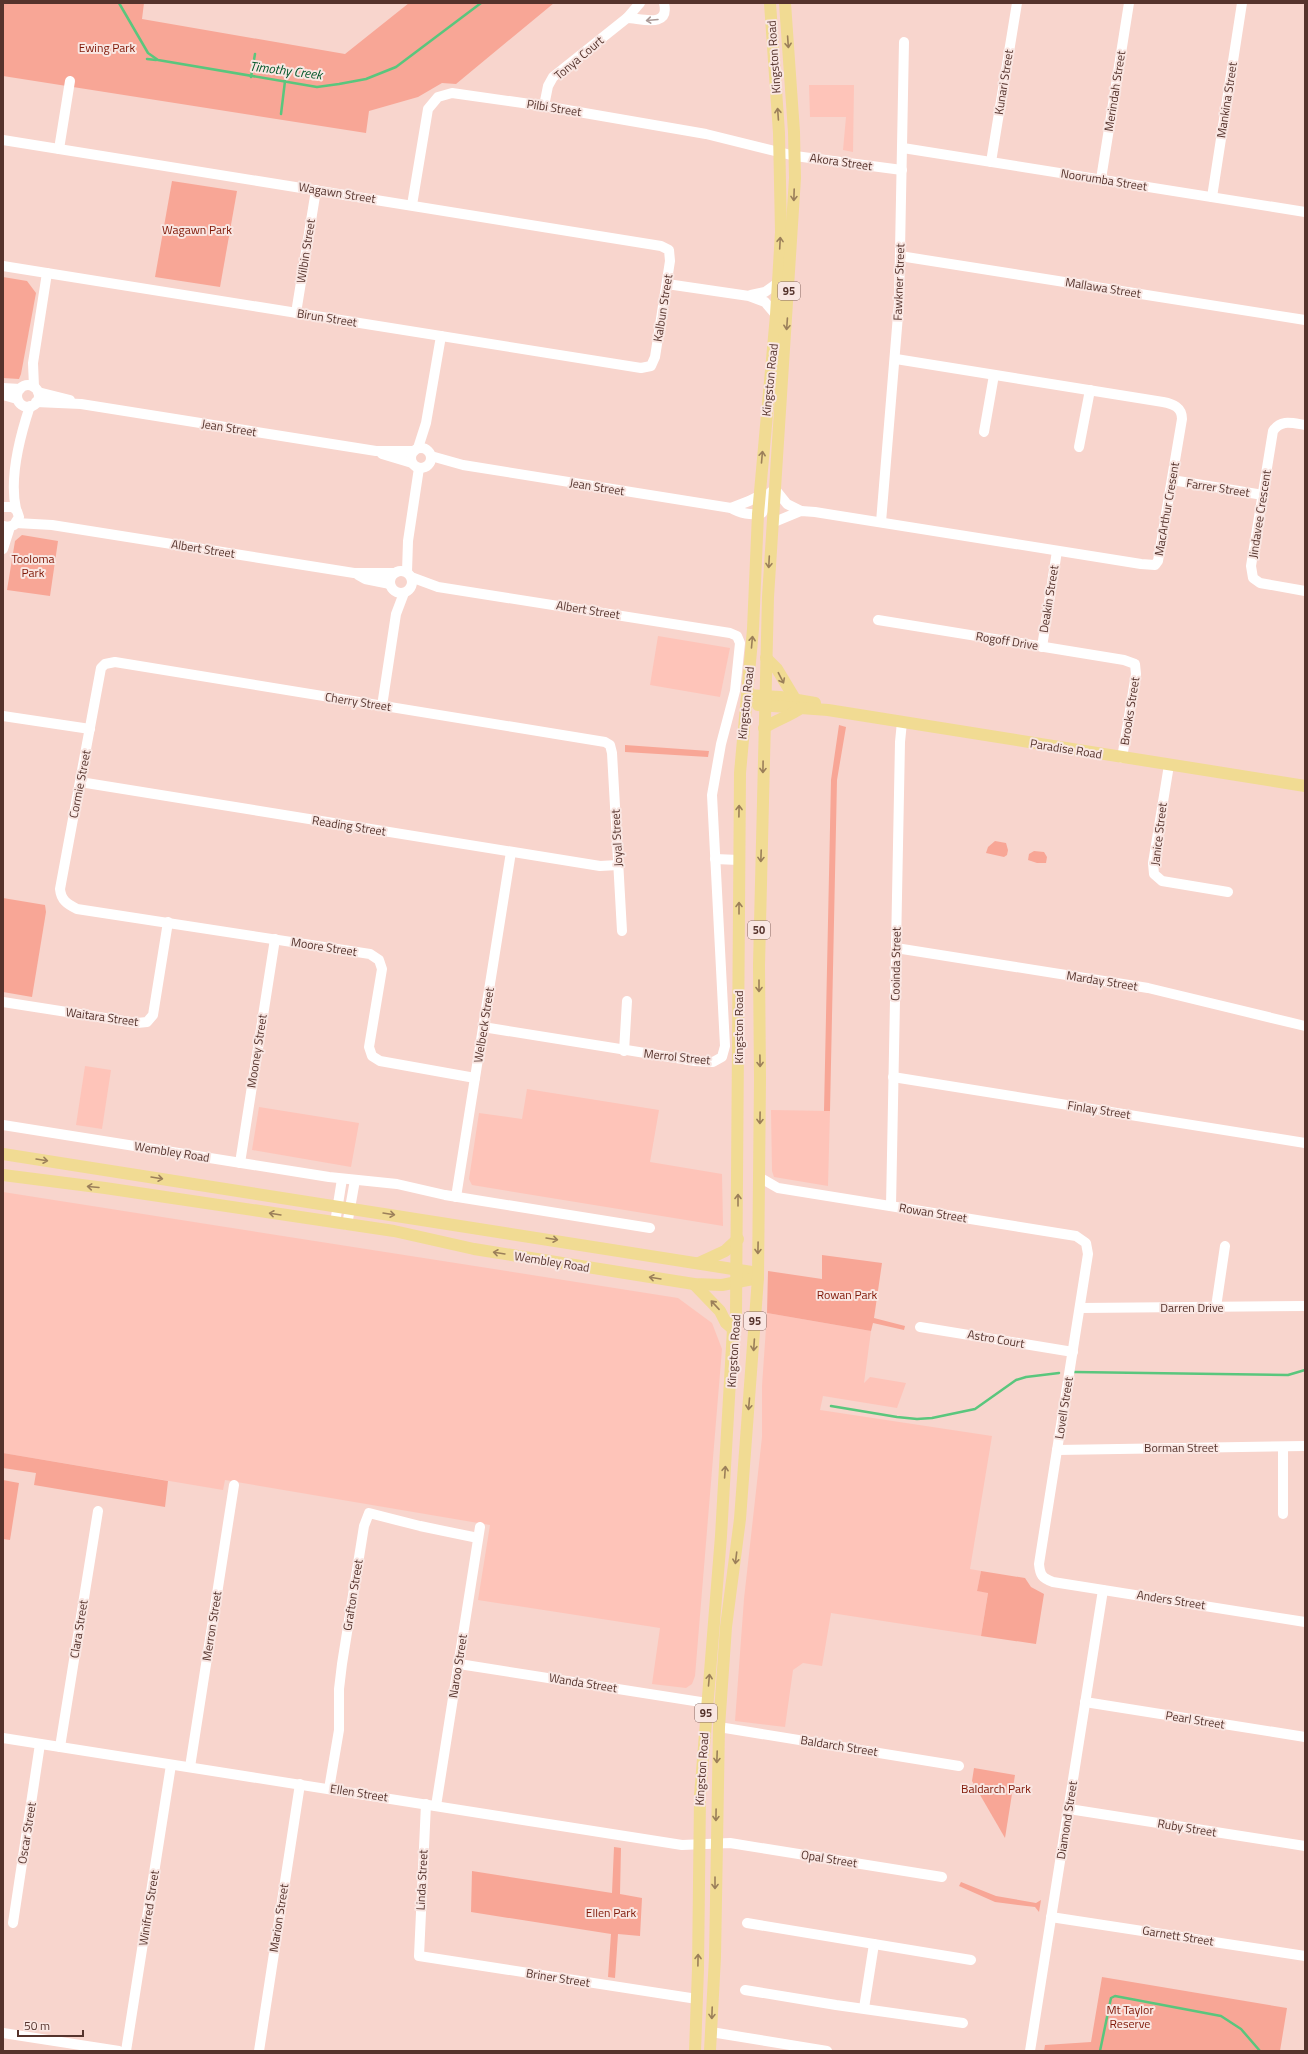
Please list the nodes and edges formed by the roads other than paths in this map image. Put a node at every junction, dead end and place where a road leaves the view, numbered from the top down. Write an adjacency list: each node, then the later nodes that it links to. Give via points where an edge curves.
1 (640, 3): 8 (street, Tonya Court)
2 (664, 3): 8 (street, one-way to 8, via 664,14 659,19 653,21)
3 (770, 3): 15 (main road, Kingston Road / 95, one-way to 3)
4 (785, 3): 16 (main road, Kingston Road / 95, one-way to 16)
5 (1017, 3): 17 (street, Kunari Street)
6 (1129, 3): 19 (street, Merindah Street)
7 (1242, 3): 21 (street, Mankina Street)
8 (627, 18): 11 (street, Tonya Court, via 553,77 548,86)
9 (904, 42): 13 (street, Fawkner Street)
10 (70, 81): 14 (street)
11 (544, 106): 15 (street, Pilbi Street, via 706,134); 22 (street, Pilbi Street, via 452,93 438,98 428,109)
12 (3, 140): 14 (street, Wagawn Street)
13 (903, 148): 17 (street, Noorumba Street); 18 (street, Fawkner Street)
14 (59, 149): 20 (street, Wagawn Street)
15 (780, 153): 16 (street, Akora Street); 28 (main road, Kingston Road / 95, one-way to 15)
16 (795, 156): 18 (street, Akora Street); 49 (main road, Kingston Road / 95, one-way to 49, via 793,226)
17 (991, 162): 19 (street, Noorumba Street)
18 (902, 170): 25 (street, Fawkner Street)
19 (1101, 179): 21 (street, Noorumba Street)
20 (316, 190): 22 (street, Wagawn Street); 31 (street, Wilbin Street)
21 (1212, 197): 23 (street, Noorumba Street)
22 (412, 205): 24 (street, Wagawn Street, via 661,246)
23 (1305, 212)
24 (669, 250): 29 (street, Kalbun Street)
25 (900, 256): 33 (street, Mallawa Street); 35 (street, Fawkner Street)
26 (3, 266): 27 (street, Birun Street)
27 (47, 273): 31 (street, Birun Street); 41 (street)
28 (779, 282): 30 (street, via 766,292); 32 (main road, Kingston Road / 95)
29 (667, 284): 30 (street); 36 (street, Kalbun Street, via 655,357)
30 (749, 296): 32 (street, via 766,302)
31 (296, 313): 34 (street, Birun Street)
32 (776, 315): 52 (main road, Kingston Road / 95, one-way to 32)
33 (1305, 320)
34 (441, 336): 36 (street, Birun Street, via 641,368); 46 (street, via 426,423)
35 (896, 359): 37 (street, MacArthur Cresent); 58 (street, Fawkner Street)
36 (651, 366)
37 (994, 375): 39 (street, MacArthur Cresent); 43 (street)
38 (3, 388): 41 (street, Jean Street)
39 (1090, 390): 44 (street); 48 (street, MacArthur Cresent, via 1172,404 1180,410 1182,419)
40 (3, 396): 41 (street, Jean Street)
41 (28, 396): 45 (street, Jean Street, via 70,400 81,404); 50 (street)
42 (1305, 425): 51 (street, Jindavee Crescent, via 1286,422 1273,431)
43 (984, 432)
44 (1080, 447)
45 (376, 451): 46 (street, Jean Street); 47 (street, Jean Street)
46 (424, 454): 47 (street, via 426,467); 47 (street, via 411,457); 54 (street, Jean Street, via 463,465)
47 (416, 466): 65 (street)
48 (1172, 480): 51 (street, Farrer Street); 63 (street, MacArthur Cresent, via 1160,554 1155,564)
49 (775, 488): 56 (street, MacArthur Cresent, via 787,504); 57 (street, via 767,495 765,509); 59 (main road, Kingston Road / 95)
50 (13, 490): 53 (street); 55 (street)
51 (1263, 495): 68 (street, Jindavee Crescent, via 1251,566 1253,578 1260,583)
52 (759, 496): 54 (street); 57 (main road, Kingston Road / 95)
53 (3, 507): 55 (street, Albert Street, via 10,506)
54 (731, 508): 57 (street, Jean Street, via 738,512)
55 (17, 511): 60 (street, via 18,517); 61 (street, Albert Street, via 23,516)
56 (801, 511): 58 (street, MacArthur Cresent); 59 (street)
57 (758, 514): 75 (main road, Kingston Road / 95, one-way to 57)
58 (881, 522): 63 (street, MacArthur Cresent)
59 (772, 523): 72 (main road, Kingston Road / 95, one-way to 72)
60 (10, 525): 61 (street, Albert Street); 62 (street)
61 (52, 525): 64 (street, Albert Street)
62 (3, 550)
63 (1057, 551): 71 (street, Deakin Street)
64 (354, 573): 65 (street, Albert Street); 67 (street, Albert Street)
65 (403, 573): 66 (street, Albert Street); 67 (street, via 412,583); 67 (street, via 391,578)
66 (438, 587): 67 (street, Albert Street); 70 (street, Albert Street)
67 (400, 589): 78 (street)
68 (1305, 591)
69 (878, 620): 71 (street, Rogoff Drive)
70 (737, 636): 89 (street, Merrol Street, via 740,647 737,677 712,789)
71 (1042, 647): 74 (street, Rogoff Drive)
72 (766, 658): 76 (main road, Kingston Road / 95); 77 (main road, one-way to 77, via 777,669)
73 (105, 664): 78 (street, Cherry Street, via 115,662); 82 (street, Cormie Street, via 99,675)
74 (1136, 664): 84 (street, Brooks Street)
75 (747, 699): 76 (main road, Paradise Road); 90 (main road, Kingston Road / 50, one-way to 75, via 740,773)
76 (765, 701): 77 (main road, Paradise Road); 81 (main road, Kingston Road / 50)
77 (798, 704): 80 (main road, Paradise Road); 81 (main road, via 792,715 778,719)
78 (382, 706): 83 (street, Cherry Street, via 600,740)
79 (3, 716): 82 (street)
80 (902, 722): 84 (main road, Paradise Road); 97 (street, Cooinda Street)
81 (764, 728): 110 (main road, Kingston Road / 50, one-way to 110, via 759,965)
82 (90, 729): 86 (street, Cormie Street)
83 (610, 745): 91 (street, Joyal Street)
84 (1122, 758): 85 (main road, Paradise Road)
85 (1169, 765): 87 (main road, Paradise Road); 92 (street, Janice Street, via 1153,863 1154,874 1162,881)
86 (80, 782): 88 (street, Reading Street); 93 (street, Cormie Street, via 60,889)
87 (1305, 786)
88 (511, 852): 91 (street, Reading Street, via 600,866); 101 (street, Welbeck Street)
89 (715, 859): 90 (street); 102 (street, Merrol Street, via 724,1043 722,1057 715,1062 704,1062)
90 (739, 860): 120 (main road, Kingston Road / 50, one-way to 90)
91 (618, 865): 95 (street, Joyal Street)
92 (1228, 892)
93 (66, 903): 94 (street, Moore Street, via 77,909)
94 (168, 922): 96 (street, Moore Street); 99 (street, Waitara Street, via 153,1015 147,1022 137,1024)
95 (622, 931)
96 (275, 939): 104 (street, Moore Street, via 370,954 375,957 382,969 369,1047 372,1056 380,1061); 108 (street, Mooney Street)
97 (896, 948): 100 (street, Marday Street, via 1148,988); 103 (street, Cooinda Street)
98 (627, 1001): 102 (street)
99 (3, 1002)
100 (1305, 1026)
101 (483, 1027): 102 (street, Merrol Street); 104 (street, Welbeck Street)
102 (624, 1051)
103 (893, 1076): 106 (street, Finlay Street); 116 (street, Cooinda Street)
104 (475, 1078): 115 (street, Welbeck Street)
105 (3, 1126): 108 (street, Wembley Road)
106 (1305, 1143)
107 (3, 1154): 117 (main road, Wembley Road, one-way to 117)
108 (240, 1163): 111 (street, Wembley Road)
109 (3, 1176): 118 (main road, Wembley Road, one-way to 109, via 105,1188)
110 (759, 1177): 113 (street, Rowan Street); 114 (main road, Kingston Road / 50)
111 (342, 1179): 112 (street, Wembley Road); 117 (street)
112 (355, 1180): 115 (street, Wembley Road, via 391,1184); 117 (street)
113 (778, 1188): 114 (street, Rowan Street); 116 (street, Rowan Street)
114 (759, 1194): 125 (main road, Kingston Road / 50, one-way to 125)
115 (456, 1197): 119 (street, Wembley Road)
116 (890, 1206): 121 (street, Rowan Street, via 1076,1236)
117 (344, 1207): 118 (street); 123 (main road, Wembley Road, one-way to 123)
118 (341, 1224): 127 (main road, Wembley Road, one-way to 118, via 474,1249 394,1231)
119 (650, 1228)
120 (738, 1239): 123 (main road, via 725,1250); 124 (main road, Kingston Road / 95)
121 (1086, 1243): 130 (street, Lovell Street, via 1088,1254)
122 (1224, 1246): 129 (street)
123 (699, 1263): 124 (main road, Wembley Road)
124 (738, 1269): 125 (main road, Wembley Road); 126 (main road, Kingston Road / 95)
125 (758, 1275): 126 (main road, Wembley Road); 148 (main road, Kingston Road / 95, one-way to 148, via 740,1519 726,1627)
126 (737, 1282): 127 (main road, Wembley Road, via 715,1286); 132 (main road, Kingston Road / 95)
127 (694, 1284): 132 (main road, one-way to 127)
128 (1305, 1306): 129 (street, Darren Drive)
129 (1216, 1307): 130 (street, Darren Drive)
130 (1080, 1308): 133 (street, Lovell Street)
131 (920, 1326): 133 (street, Astro Court)
132 (733, 1329): 147 (main road, Kingston Road / 95, one-way to 132)
133 (1072, 1352): 136 (street, Lovell Street)
134 (1305, 1446): 135 (street, Borman Street)
135 (1283, 1447): 136 (street, Borman Street); 139 (street)
136 (1057, 1450): 142 (street, Lovell Street, via 1039,1564)
137 (234, 1485): 155 (street, Merron Street)
138 (98, 1511): 152 (street, Clara Street)
139 (1283, 1514)
140 (480, 1527): 141 (street, Naroo Street)
141 (478, 1538): 145 (street, Naroo Street); 157 (street, Grafton Street, via 369,1513 364,1526 342,1664 339,1730)
142 (1040, 1573): 143 (street, Anders Street, via 1044,1579 1053,1582)
143 (1103, 1590): 144 (street, Anders Street); 146 (street, Diamond Street)
144 (1305, 1622)
145 (458, 1664): 147 (street, Wanda Street); 158 (street, Naroo Street)
146 (1085, 1702): 149 (street, Pearl Street); 159 (street, Diamond Street)
147 (707, 1703): 161 (main road, Kingston Road / 95)
148 (719, 1727): 154 (street, Baldarch Street); 160 (main road, Kingston Road / 95, one-way to 160)
149 (1305, 1737)
150 (3, 1738): 151 (street, Ellen Street)
151 (40, 1744): 152 (street, Ellen Street); 165 (street, Oscar Street)
152 (60, 1747): 153 (street, Ellen Street)
153 (171, 1765): 155 (street, Ellen Street); 178 (street, Winifred Street)
154 (959, 1766)
155 (190, 1767): 156 (street, Ellen Street)
156 (300, 1784): 157 (street, Ellen Street); 179 (street, Marion Street)
157 (329, 1788): 158 (street, Ellen Street)
158 (431, 1805): 161 (street, Ellen Street, via 682,1845); 168 (street, Linda Street)
159 (1068, 1809): 162 (street, Ruby Street); 164 (street, Diamond Street)
160 (715, 1844): 161 (street, Ellen Street); 163 (street, Opal Street, via 730,1843); 175 (main road, Kingston Road / 95, one-way to 175, via 715,1957)
161 (698, 1845): 172 (main road, Kingston Road / 95, one-way to 161)
162 (1305, 1846)
163 (942, 1877)
164 (1051, 1917): 169 (street, Garnett Street); 183 (street, Diamond Street)
165 (13, 1923)
166 (747, 1923): 167 (street)
167 (874, 1944): 170 (street); 173 (street)
168 (419, 1956): 172 (street, Briner Street)
169 (1305, 1956)
170 (971, 1960)
171 (745, 1990): 173 (street)
172 (697, 1999): 180 (main road, Kingston Road / 95)
173 (864, 2008): 174 (street)
174 (963, 2023)
175 (711, 2032): 181 (main road, Kingston Road / 95); 182 (street)
176 (3, 2033): 177 (street)
177 (119, 2051)
178 (126, 2051)
179 (259, 2051)
180 (695, 2051)
181 (710, 2051)
182 (827, 2051)
183 (1030, 2051)

